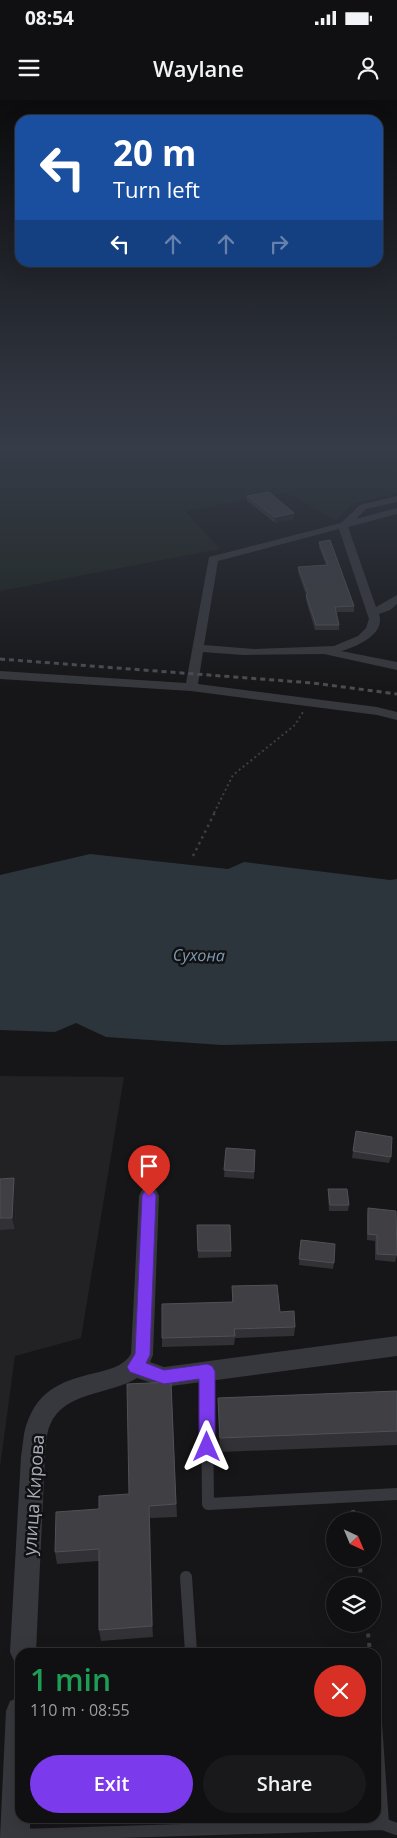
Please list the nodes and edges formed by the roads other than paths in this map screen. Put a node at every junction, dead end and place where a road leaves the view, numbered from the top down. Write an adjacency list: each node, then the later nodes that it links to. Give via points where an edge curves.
1 (339, 527): 5 (street, via 213,559)
2 (343, 527): 4 (street)
3 (397, 598): 4 (street, via 386,608)
4 (373, 612): 6 (street, via 373,626 364,638)
5 (199, 648): 6 (street, via 226,653); 9 (street)
6 (324, 651): 7 (street)
7 (397, 666)
8 (0, 674): 9 (street)
9 (191, 687): 10 (street)
10 (397, 716)
11 (149, 1196): 13 (street, via 142,1355)
12 (397, 1346): 14 (street)
13 (135, 1367): 14 (street, via 164,1377); 17 (street, улица Кирова, via 63,1394 48,1406 38,1425 33,1456)
14 (207, 1371): 15 (lane, via 208,1504)
15 (397, 1494)
16 (186, 1577): 18 (lane)
17 (23, 1648)
18 (191, 1648)
19 (381, 1795): 21 (lane)
20 (16, 1823): 23 (street)
21 (383, 1824): 22 (lane); 23 (lane)
22 (397, 1829)
23 (15, 1836)

